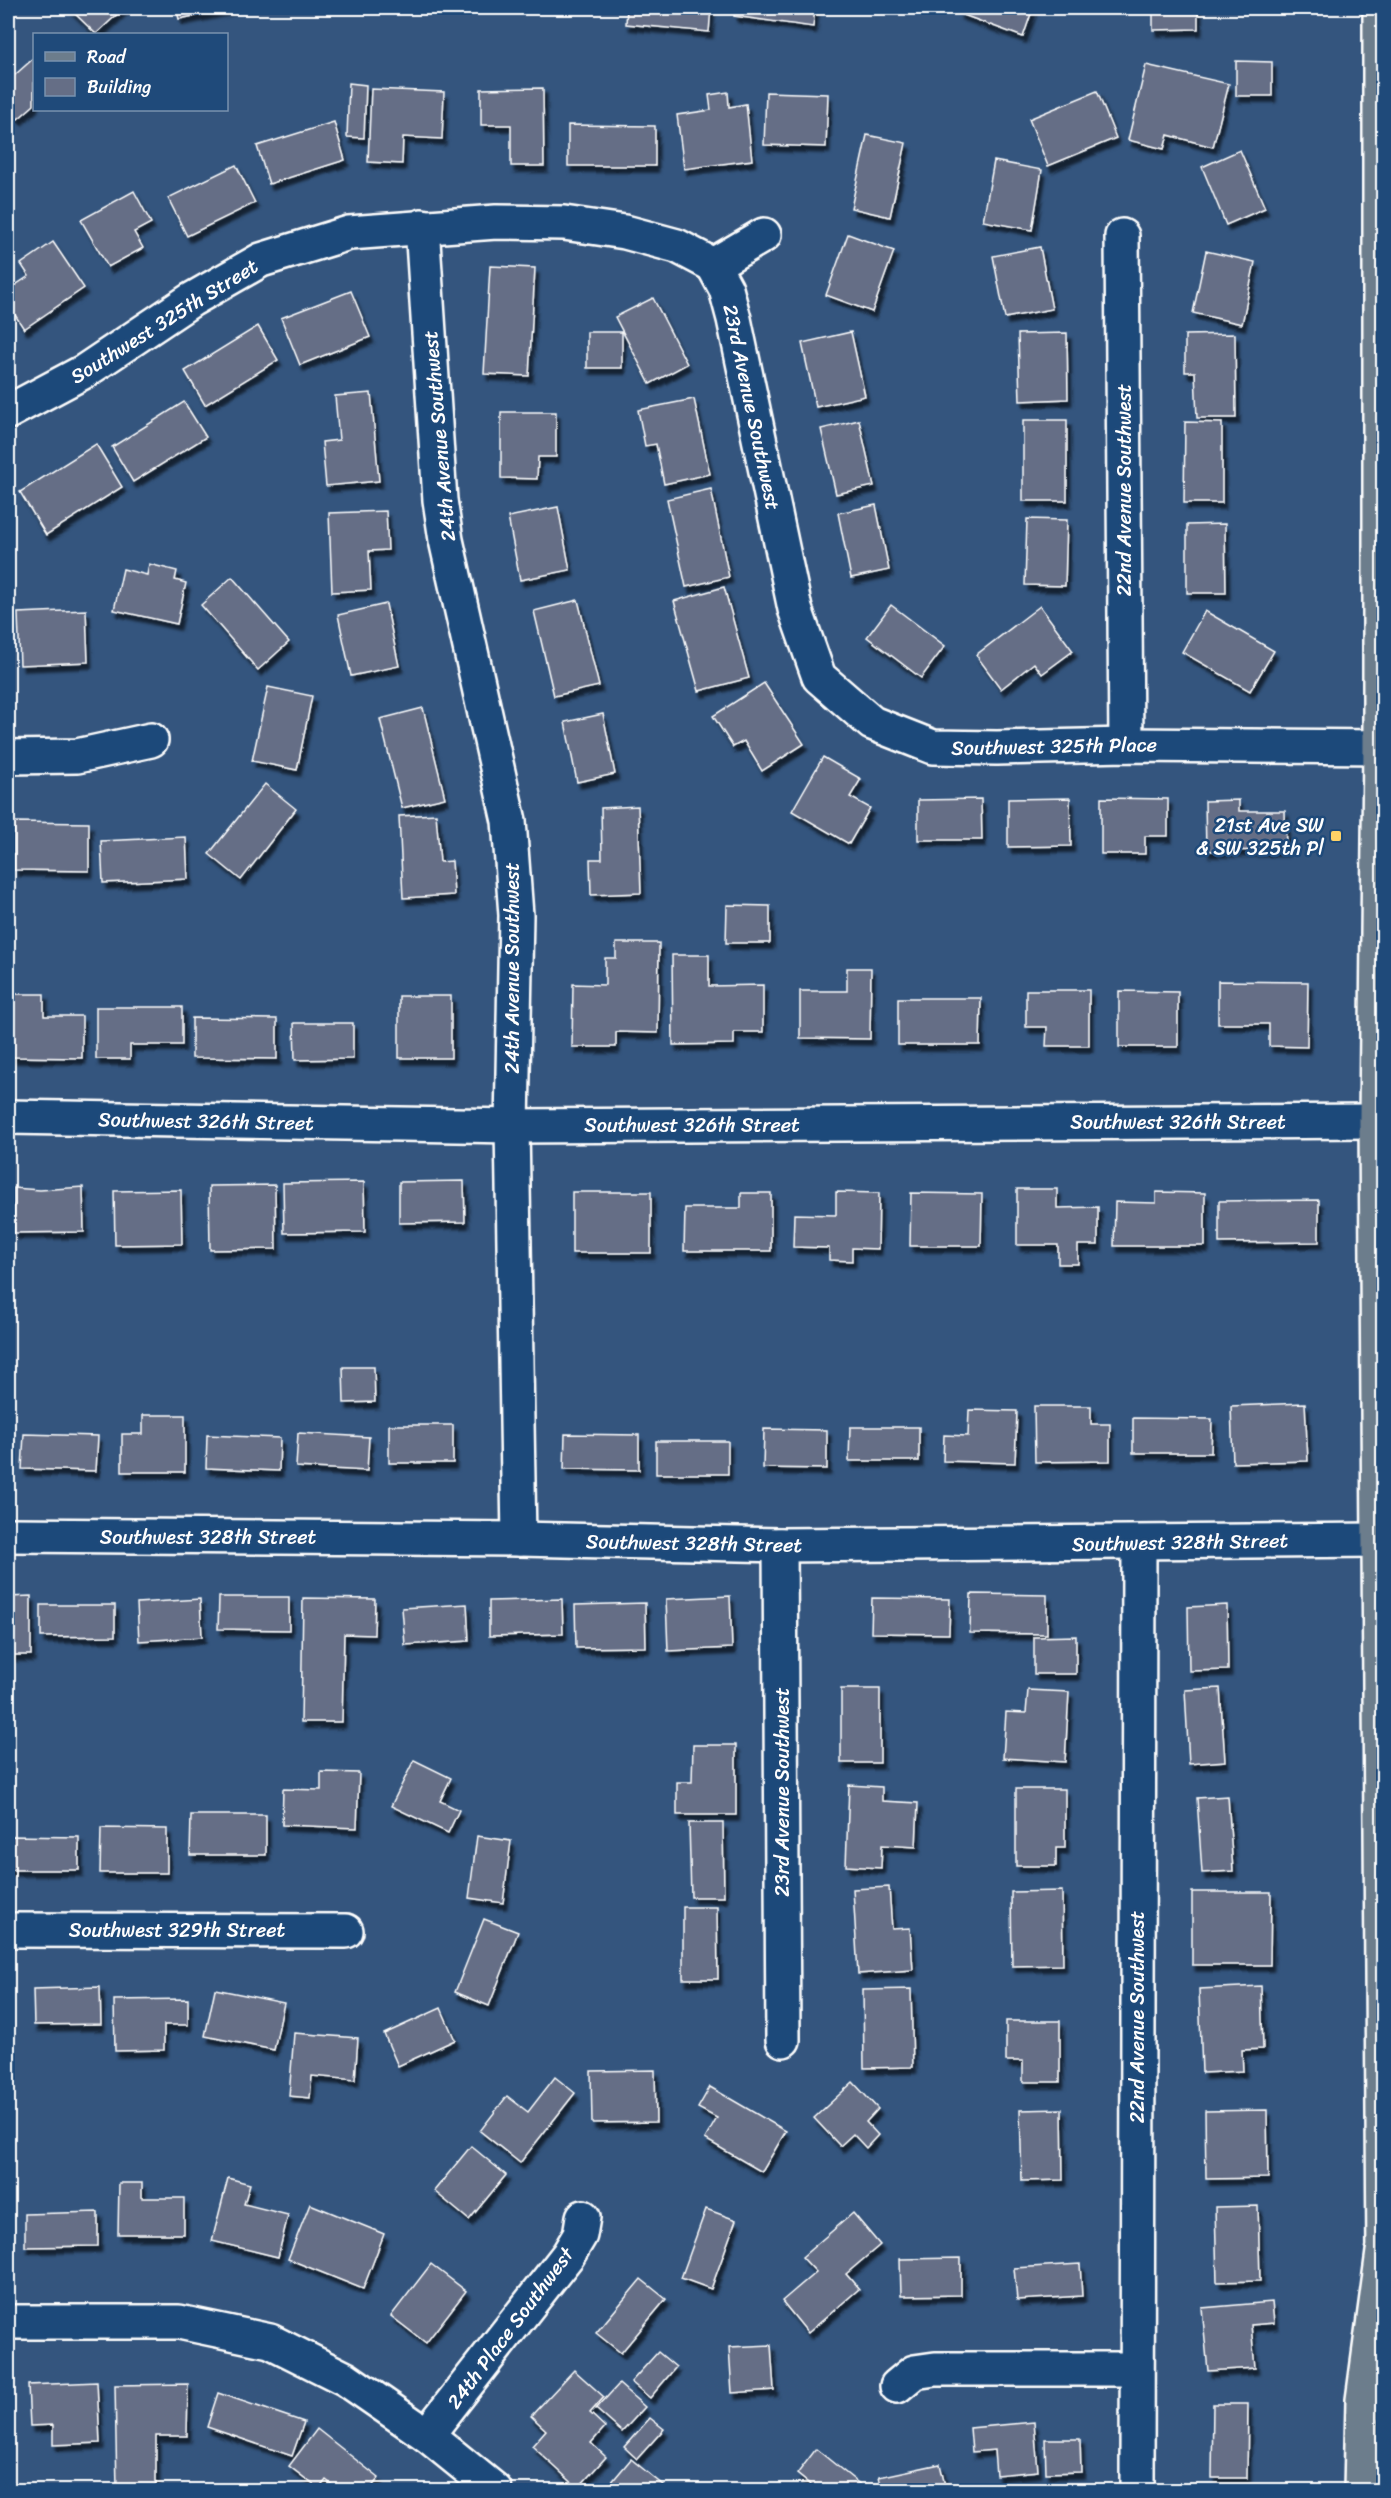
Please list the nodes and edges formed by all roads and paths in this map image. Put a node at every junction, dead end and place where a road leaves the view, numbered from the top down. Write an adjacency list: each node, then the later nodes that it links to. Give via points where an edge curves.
1 (1380, 8): 10 (main road)
2 (422, 226): 5 (street, Southwest 325th Street, via 564,223 626,232 677,246); 6 (street, Southwest 325th Street, via 349,233 261,260 190,300 85,371); 14 (street, 24th Avenue Southwest, via 440,500 509,821 516,915)
3 (764, 235): 5 (street)
4 (1122, 236): 9 (street, 22nd Avenue Southwest)
5 (713, 265): 7 (street, 23rd Avenue Southwest, via 726,289 734,319)
6 (8, 412)
7 (795, 609): 9 (street, Southwest 325th Place, via 819,677 872,723 933,747)
8 (151, 740): 11 (street, via 77,756)
9 (1126, 745): 10 (street, Southwest 325th Place)
10 (1382, 747): 13 (main road)
11 (8, 757)
12 (8, 1118): 14 (street, Southwest 326th Street)
13 (1376, 1121): 14 (street, Southwest 326th Street); 17 (main road)
14 (512, 1126): 16 (street, 24th Avenue Southwest)
15 (8, 1535): 16 (street, Southwest 328th Street)
16 (519, 1539): 19 (street, Southwest 328th Street)
17 (1380, 1540): 18 (street, Southwest 328th Street); 24 (main road)
18 (1139, 1543): 19 (street, Southwest 328th Street); 27 (street, 22nd Avenue Southwest)
19 (780, 1545): 22 (street, 23rd Avenue Southwest)
20 (8, 1930): 21 (street, Southwest 329th Street)
21 (346, 1931)
22 (783, 2040)
23 (583, 2217): 29 (street, 24th Place Southwest, via 580,2235 568,2255)
24 (1383, 2252): 25 (main road); 32 (main road, via 1363,2400)
25 (1383, 2256)
26 (8, 2322): 29 (street, via 179,2322 270,2341 346,2379)
27 (1136, 2369): 28 (street, via 935,2369 914,2372); 31 (street, 22nd Avenue Southwest)
28 (897, 2386)
29 (427, 2435): 30 (street)
30 (495, 2490)
31 (1137, 2490)
32 (1361, 2490)

